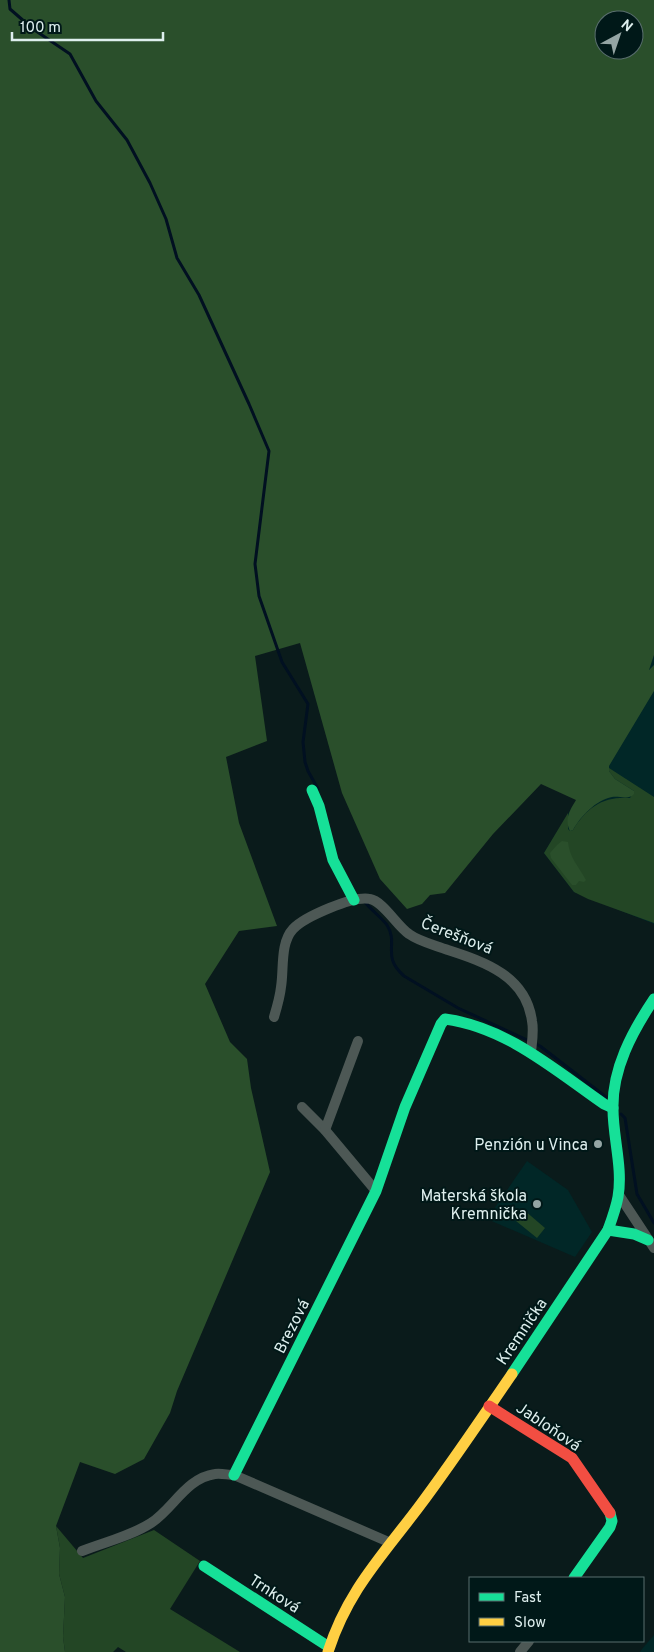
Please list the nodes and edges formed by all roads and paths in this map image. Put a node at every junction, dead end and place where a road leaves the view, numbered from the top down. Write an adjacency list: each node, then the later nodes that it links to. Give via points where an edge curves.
1 (312, 790): 2 (street, Čerešňová, via 321,810 334,863)
2 (359, 899): 4 (street, via 339,904 303,922 288,936); 6 (street, Čerešňová, via 373,900 409,934 422,941 491,966 507,977 529,1005 533,1022)
3 (654, 999): 8 (street, Kremnička, via 623,1056)
4 (274, 1017)
5 (358, 1041): 9 (street)
6 (531, 1050): 8 (street); 10 (street, Brezová, via 488,1030 452,1020 441,1024 405,1107)
7 (302, 1107): 9 (street)
8 (613, 1108): 11 (street, Kremnička, via 621,1172)
9 (325, 1130): 10 (street)
10 (376, 1192): 15 (street, Brezová)
11 (619, 1195): 12 (street, Kremnička); 13 (street)
12 (608, 1230): 13 (street, via 634,1234); 14 (street, Kremnička)
13 (651, 1244)
14 (489, 1406): 16 (street, Kremnička); 19 (street, Jabloňová, via 572,1458 610,1512 612,1524)
15 (234, 1475): 16 (street); 17 (street, via 203,1477 178,1496 153,1522)
16 (391, 1543): 21 (street, Kremnička, via 346,1606)
17 (82, 1551)
18 (204, 1566): 21 (street, Trnková)
19 (575, 1577)
20 (528, 1642): 22 (street)
21 (329, 1649)
22 (520, 1652)

